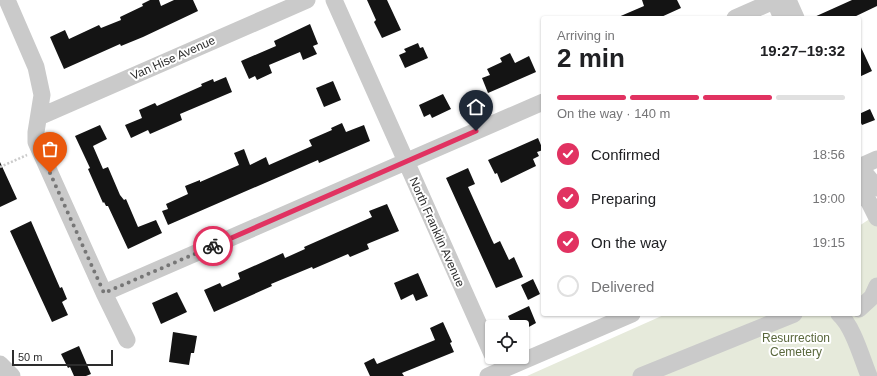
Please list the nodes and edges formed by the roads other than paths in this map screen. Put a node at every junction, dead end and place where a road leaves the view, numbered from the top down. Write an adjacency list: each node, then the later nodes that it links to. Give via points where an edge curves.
1 (7, 0): 9 (street, via 36,67 42,96)
2 (307, 0): 9 (street, Van Hise Avenue)
3 (334, 0): 11 (street, North Franklin Avenue)
4 (778, 0): 5 (street); 6 (street); 7 (street)
5 (740, 16)
6 (782, 16)
7 (794, 16)
8 (541, 103): 11 (street)
9 (39, 117): 17 (street, via 36,142)
10 (877, 160): 12 (street)
11 (405, 162): 17 (street); 22 (street, North Franklin Avenue)
12 (861, 166)
13 (861, 171): 14 (street, via 864,172)
14 (868, 197): 15 (street)
15 (877, 218)
16 (877, 286): 18 (street, via 872,297)
17 (104, 293): 23 (street)
18 (861, 307)
19 (627, 316): 25 (street)
20 (789, 316): 27 (street)
21 (845, 316): 28 (street)
22 (485, 339)
23 (127, 340)
24 (0, 364): 26 (street)
25 (496, 370)
26 (12, 376)
27 (641, 376)
28 (869, 376)

